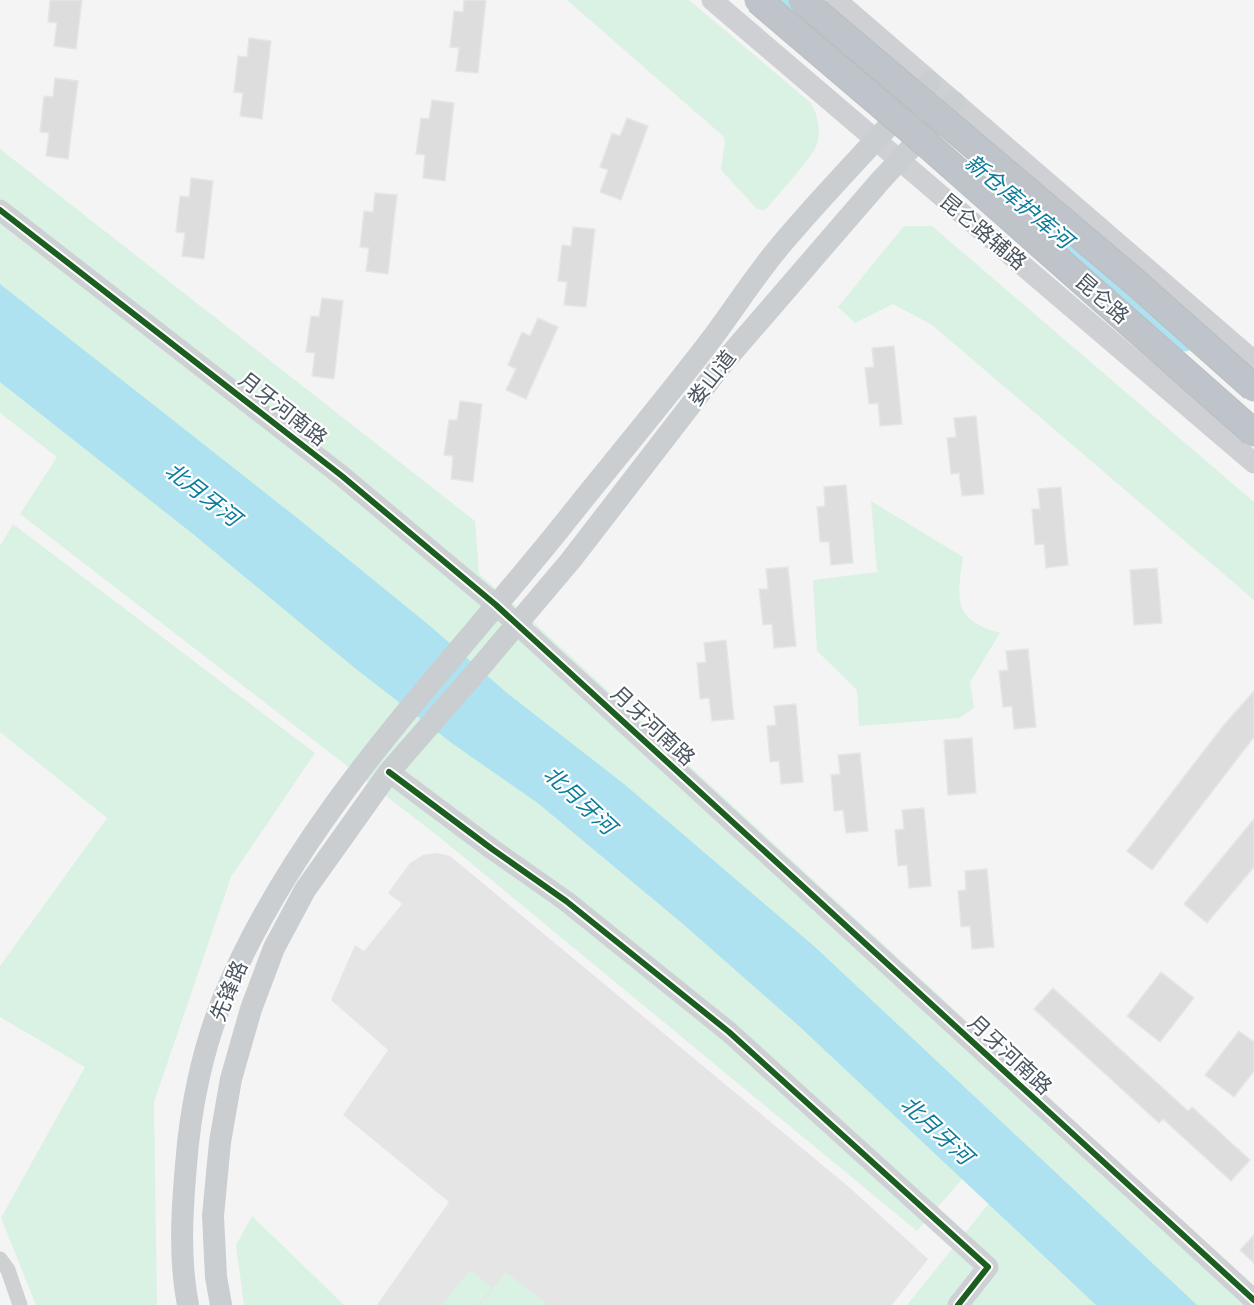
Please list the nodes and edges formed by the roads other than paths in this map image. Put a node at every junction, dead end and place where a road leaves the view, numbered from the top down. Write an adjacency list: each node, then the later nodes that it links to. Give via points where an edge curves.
1 (712, 0): 7 (street, 昆仑路辅路)
2 (758, 0): 12 (highway, 昆仑路, bridge)
3 (802, 0): 11 (highway, 昆仑路, bridge)
4 (836, 0): 5 (street)
5 (930, 82): 6 (street); 7 (main road, 娄山道, bridge)
6 (954, 102): 8 (main road, 娄山道, bridge); 10 (street)
7 (882, 134): 8 (street, 昆仑路辅路); 14 (main road, 娄山道, via 779,247 708,343)
8 (906, 154): 13 (street, 昆仑路辅路); 15 (main road, 娄山道, via 723,363)
9 (0, 210): 14 (street, 月牙河南路, via 342,476)
10 (1254, 361)
11 (1254, 388)
12 (1254, 433)
13 (1254, 463)
14 (496, 605): 15 (street, 月牙河南路); 16 (main road, 娄山道)
15 (518, 624): 17 (main road, 娄山道); 20 (street, 月牙河南路)
16 (465, 641): 22 (main road, 先锋路, via 399,720 285,877 222,1001 200,1072 188,1142 182,1211)
17 (420, 737): 18 (main road, 先锋路)
18 (389, 772): 23 (main road, 先锋路, via 305,890 274,948 251,1009 231,1079 220,1142 213,1216); 24 (street, via 566,901 729,1032 988,1268)
19 (0, 1259): 21 (street)
20 (1254, 1300)
21 (20, 1305)
22 (188, 1305)
23 (221, 1305)
24 (958, 1305)

